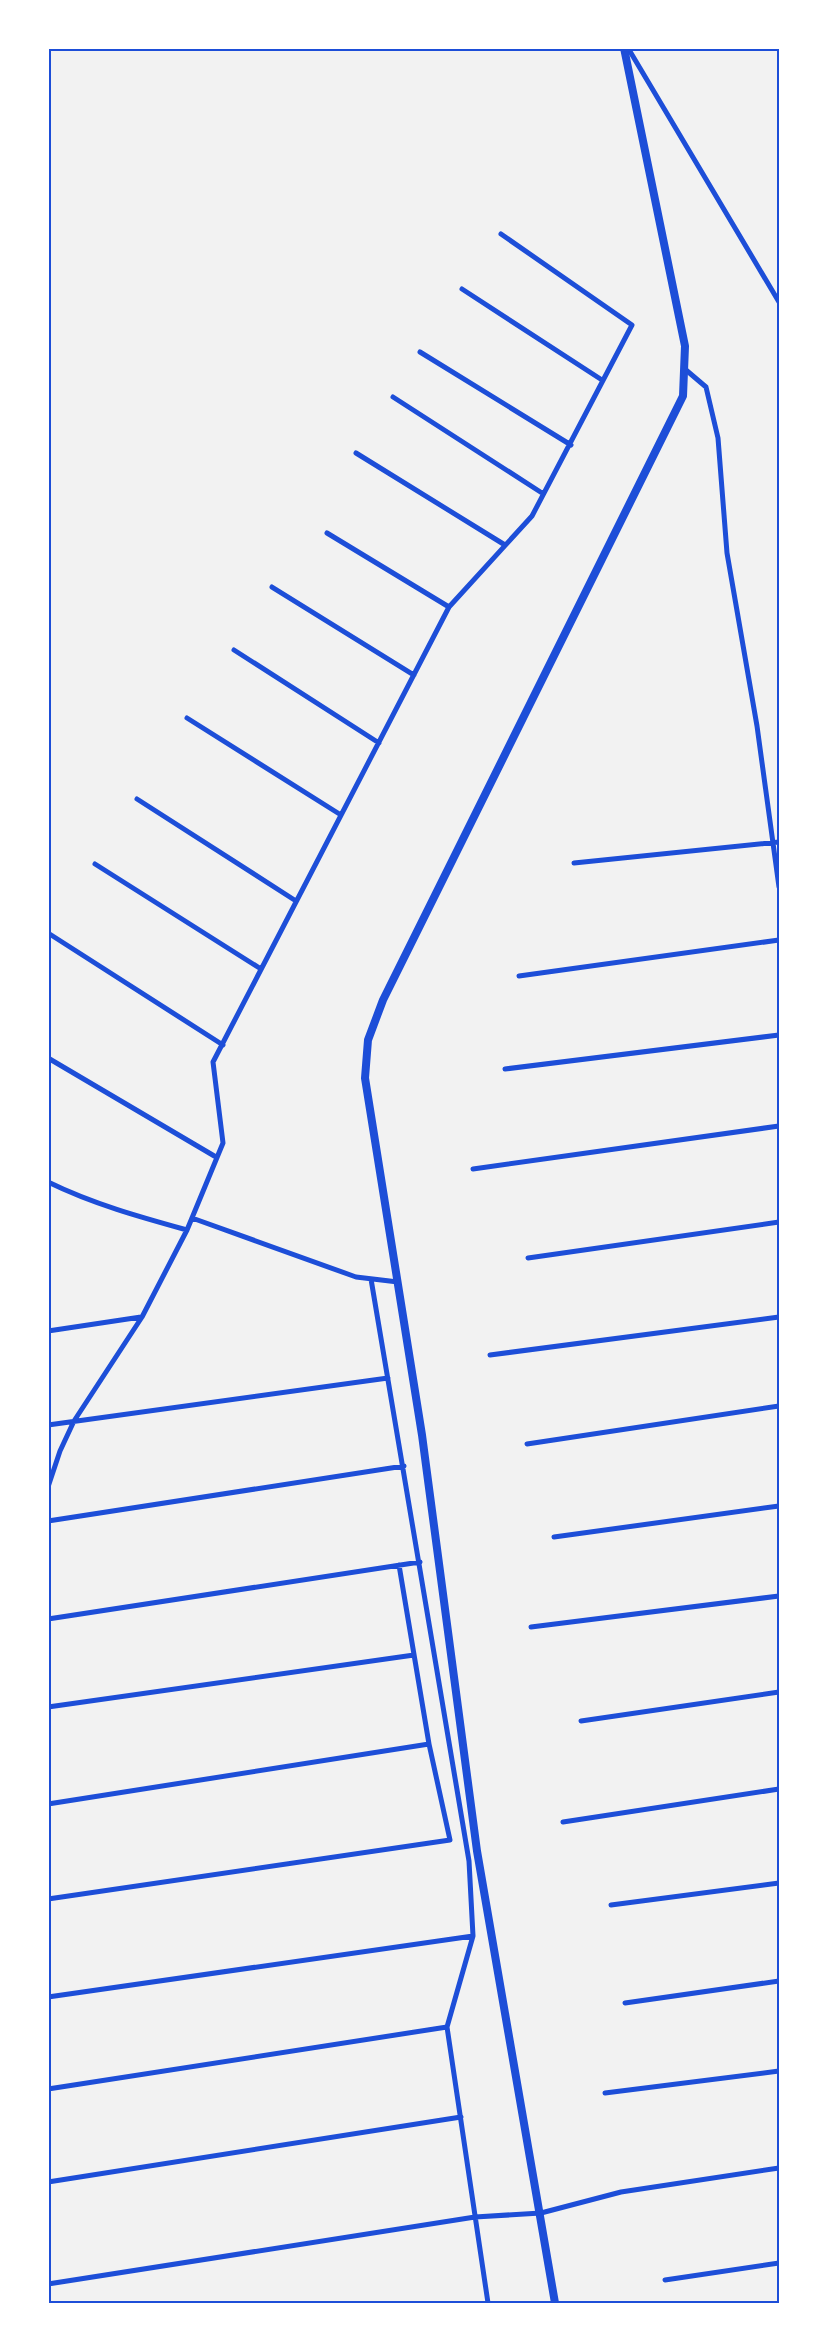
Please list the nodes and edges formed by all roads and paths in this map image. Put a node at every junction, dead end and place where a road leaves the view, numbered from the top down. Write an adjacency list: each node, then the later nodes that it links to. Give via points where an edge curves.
1 (624, 48): 7 (highway, via 685,345)
2 (628, 48): 5 (street)
3 (501, 234): 8 (street, via 632,325)
4 (462, 289): 8 (street)
5 (779, 302)
6 (420, 352): 10 (street)
7 (686, 370): 23 (street, via 706,387 718,438 728,554); 45 (highway, via 683,396 671,422 388,989 368,1040 368,1108)
8 (602, 380): 10 (street)
9 (393, 397): 12 (street)
10 (571, 445): 12 (street)
11 (356, 453): 14 (street)
12 (542, 493): 14 (street, via 532,516)
13 (327, 533): 16 (street)
14 (505, 545): 16 (street)
15 (272, 587): 18 (street)
16 (449, 607): 18 (street)
17 (234, 650): 20 (street)
18 (414, 675): 20 (street)
19 (187, 718): 22 (street)
20 (379, 743): 22 (street)
21 (137, 799): 27 (street)
22 (341, 815): 27 (street)
23 (776, 843): 24 (street); 26 (street)
24 (574, 863)
25 (95, 864): 30 (street)
26 (779, 887)
27 (296, 901): 30 (street)
28 (48, 933): 33 (street)
29 (779, 940): 31 (street)
30 (261, 969): 33 (street)
31 (519, 976)
32 (779, 1035): 35 (street)
33 (223, 1045): 37 (street, via 213,1062 223,1143)
34 (48, 1058): 37 (street)
35 (505, 1069)
36 (779, 1126): 38 (street)
37 (216, 1157): 40 (street)
38 (473, 1170)
39 (49, 1184): 42 (street, via 129,1214)
40 (192, 1218): 42 (street); 44 (street)
41 (779, 1222): 43 (street)
42 (187, 1230): 46 (street)
43 (528, 1258)
44 (371, 1279): 45 (street); 50 (street)
45 (398, 1282): 87 (highway, via 477,1851)
46 (142, 1317): 48 (street); 52 (street)
47 (779, 1317): 49 (street)
48 (48, 1331)
49 (490, 1355)
50 (388, 1378): 52 (street); 55 (street)
51 (779, 1406): 54 (street)
52 (74, 1421): 53 (street); 56 (street)
53 (48, 1425)
54 (527, 1444)
55 (404, 1466): 58 (street); 60 (street)
56 (48, 1488)
57 (779, 1506): 59 (street)
58 (48, 1521)
59 (554, 1537)
60 (420, 1562): 61 (street); 76 (street, via 469,1861)
61 (399, 1565): 63 (street); 65 (street)
62 (779, 1596): 64 (street)
63 (48, 1619)
64 (531, 1627)
65 (414, 1654): 67 (street); 69 (street)
66 (779, 1692): 68 (street)
67 (48, 1707)
68 (581, 1721)
69 (429, 1744): 71 (street); 74 (street, via 450,1840)
70 (779, 1789): 72 (street)
71 (48, 1804)
72 (562, 1822)
73 (779, 1883): 75 (street)
74 (48, 1899)
75 (611, 1905)
76 (473, 1936): 78 (street); 80 (street)
77 (779, 1981): 79 (street)
78 (48, 1996)
79 (626, 2003)
80 (447, 2027): 82 (street); 84 (street)
81 (779, 2071): 83 (street)
82 (48, 2089)
83 (605, 2093)
84 (461, 2117): 86 (street); 88 (street)
85 (779, 2168): 87 (street, via 621,2192)
86 (48, 2182)
87 (541, 2213): 88 (street); 93 (highway)
88 (475, 2217): 91 (street); 92 (street)
89 (779, 2263): 90 (street)
90 (665, 2280)
91 (48, 2284)
92 (488, 2303)
93 (555, 2303)

